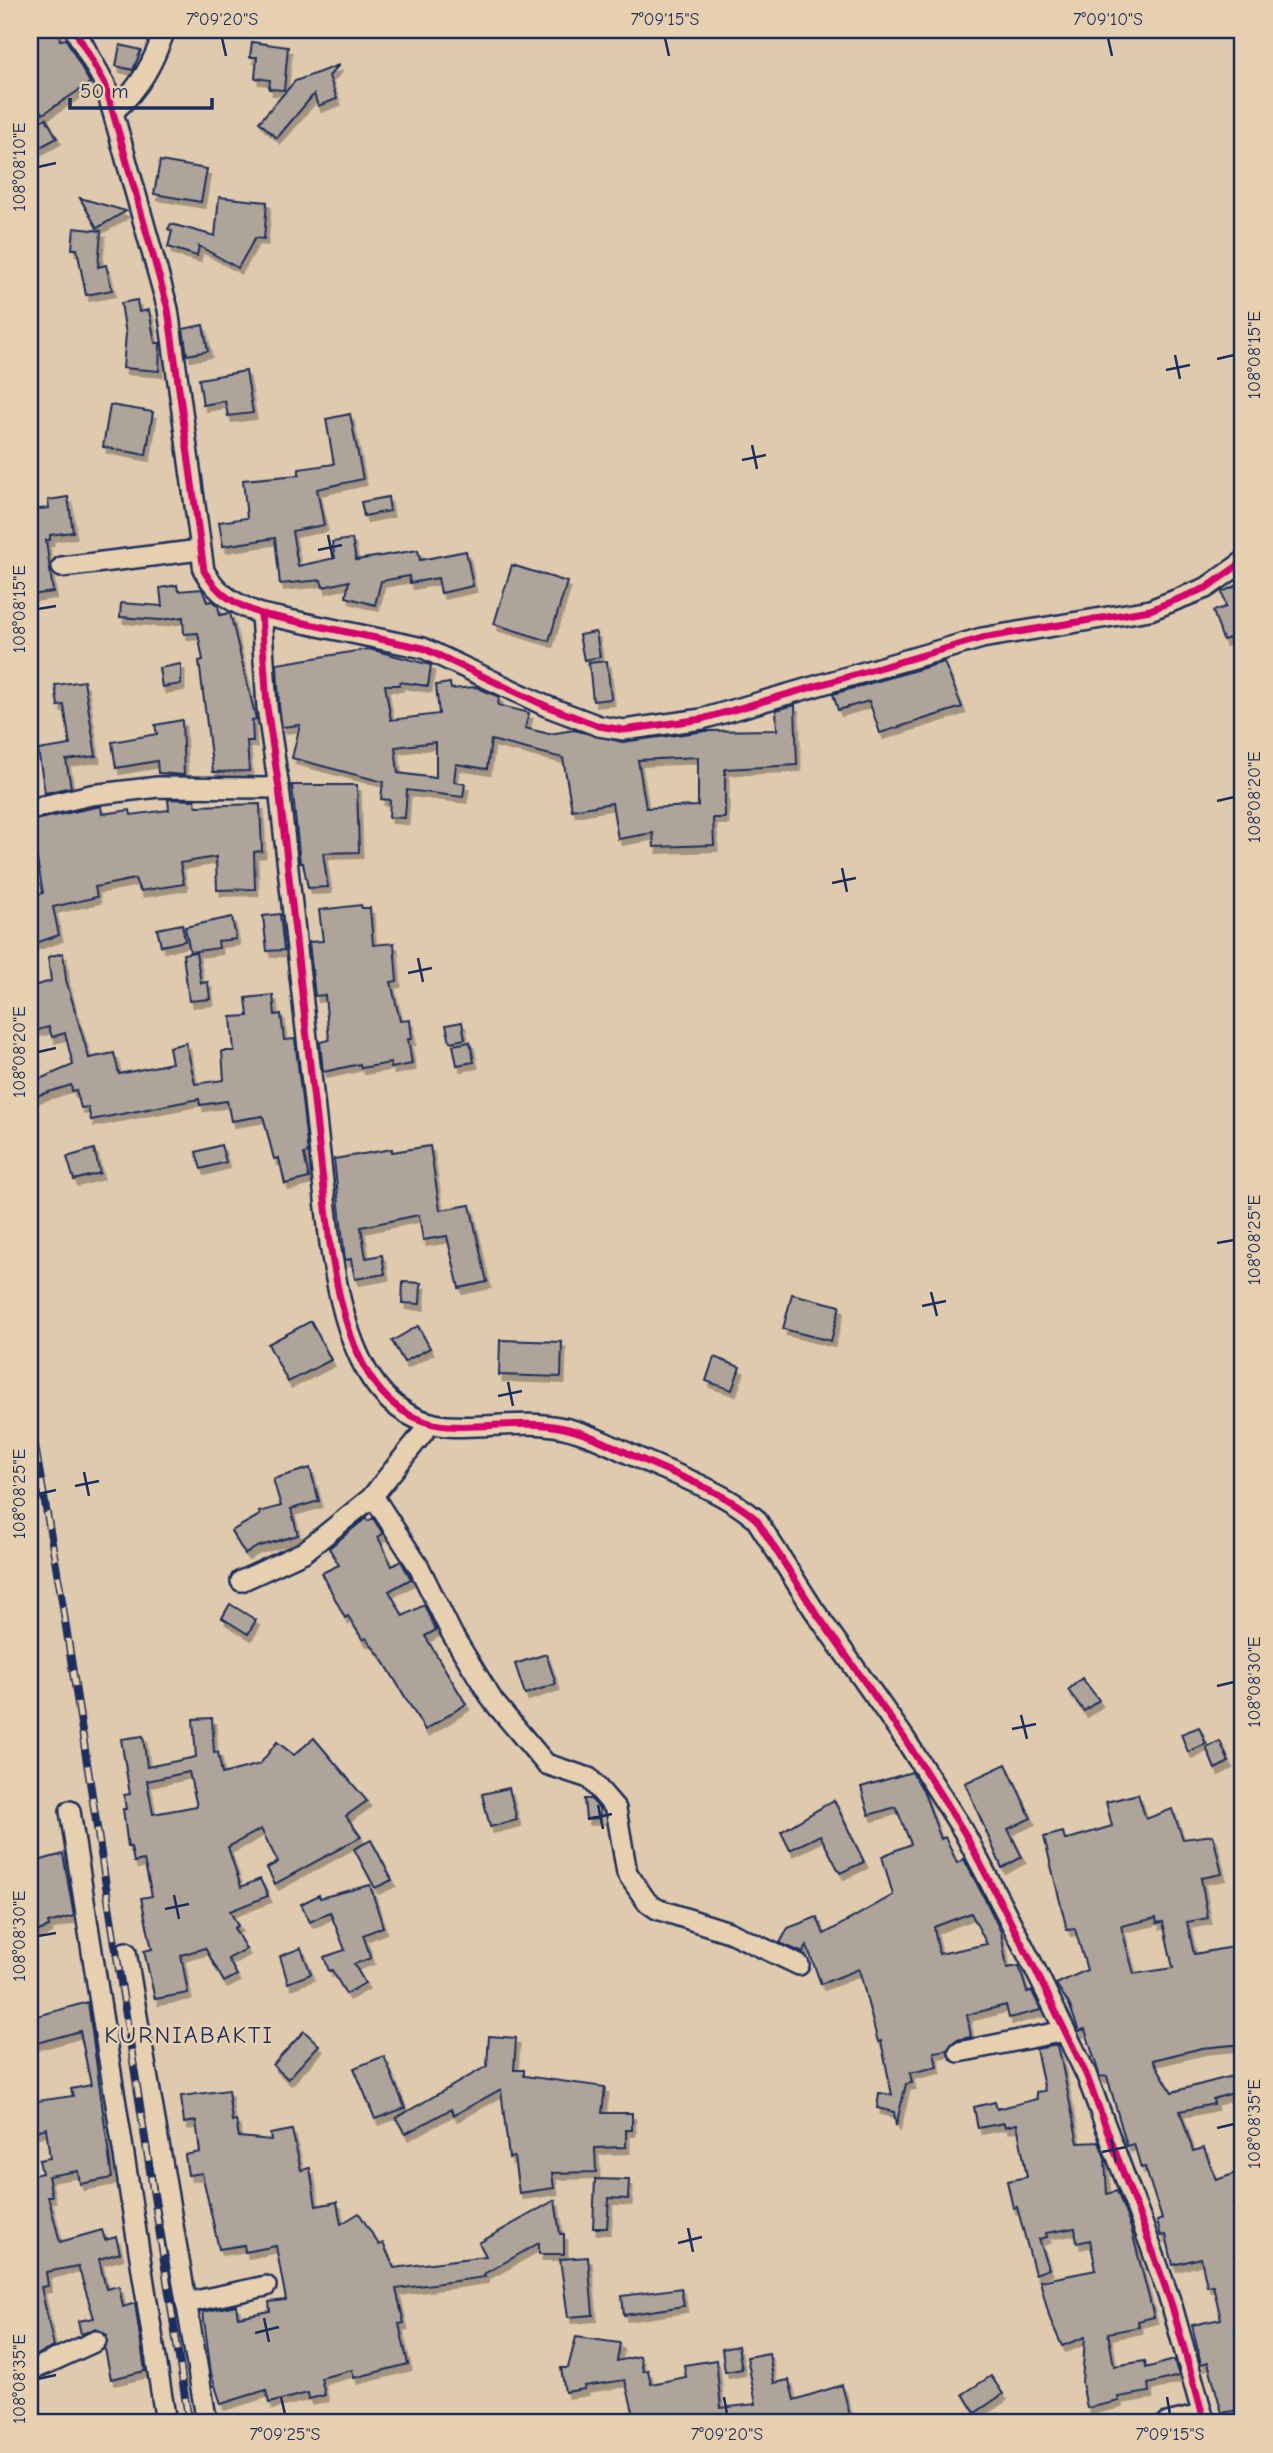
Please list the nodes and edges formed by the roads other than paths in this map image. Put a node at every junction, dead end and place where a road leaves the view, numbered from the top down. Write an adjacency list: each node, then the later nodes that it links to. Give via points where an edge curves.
1 (75, 30): 3 (street, via 105,84)
2 (165, 30): 3 (street, via 151,68)
3 (114, 111): 4 (street, via 168,309)
4 (200, 550): 6 (street); 7 (street, via 213,587)
5 (1243, 562): 7 (street, via 1206,588 1150,610 982,638 702,719 624,730 599,726 546,706 423,648)
6 (62, 567)
7 (261, 614): 8 (street, via 267,707)
8 (279, 788): 9 (street, via 158,788 91,795); 10 (street, via 340,1307 359,1361 396,1407)
9 (30, 809)
10 (431, 1423): 11 (street); 16 (street, via 564,1428 680,1476 756,1519 964,1832)
11 (373, 1496): 12 (street, via 303,1552); 15 (street, via 419,1567 452,1634 493,1701 546,1764 589,1778 616,1809 626,1869 647,1902)
12 (241, 1581)
13 (70, 1811): 23 (street)
14 (127, 1952): 19 (street)
15 (799, 1965)
16 (1065, 2031): 17 (street); 22 (street, via 1086,2074 1150,2244)
17 (960, 2052)
18 (266, 2286): 19 (street)
19 (186, 2303): 24 (street)
20 (96, 2341): 21 (street)
21 (30, 2371)
22 (1203, 2419): 25 (street)
23 (166, 2423)
24 (207, 2423)
25 (1167, 2423)

